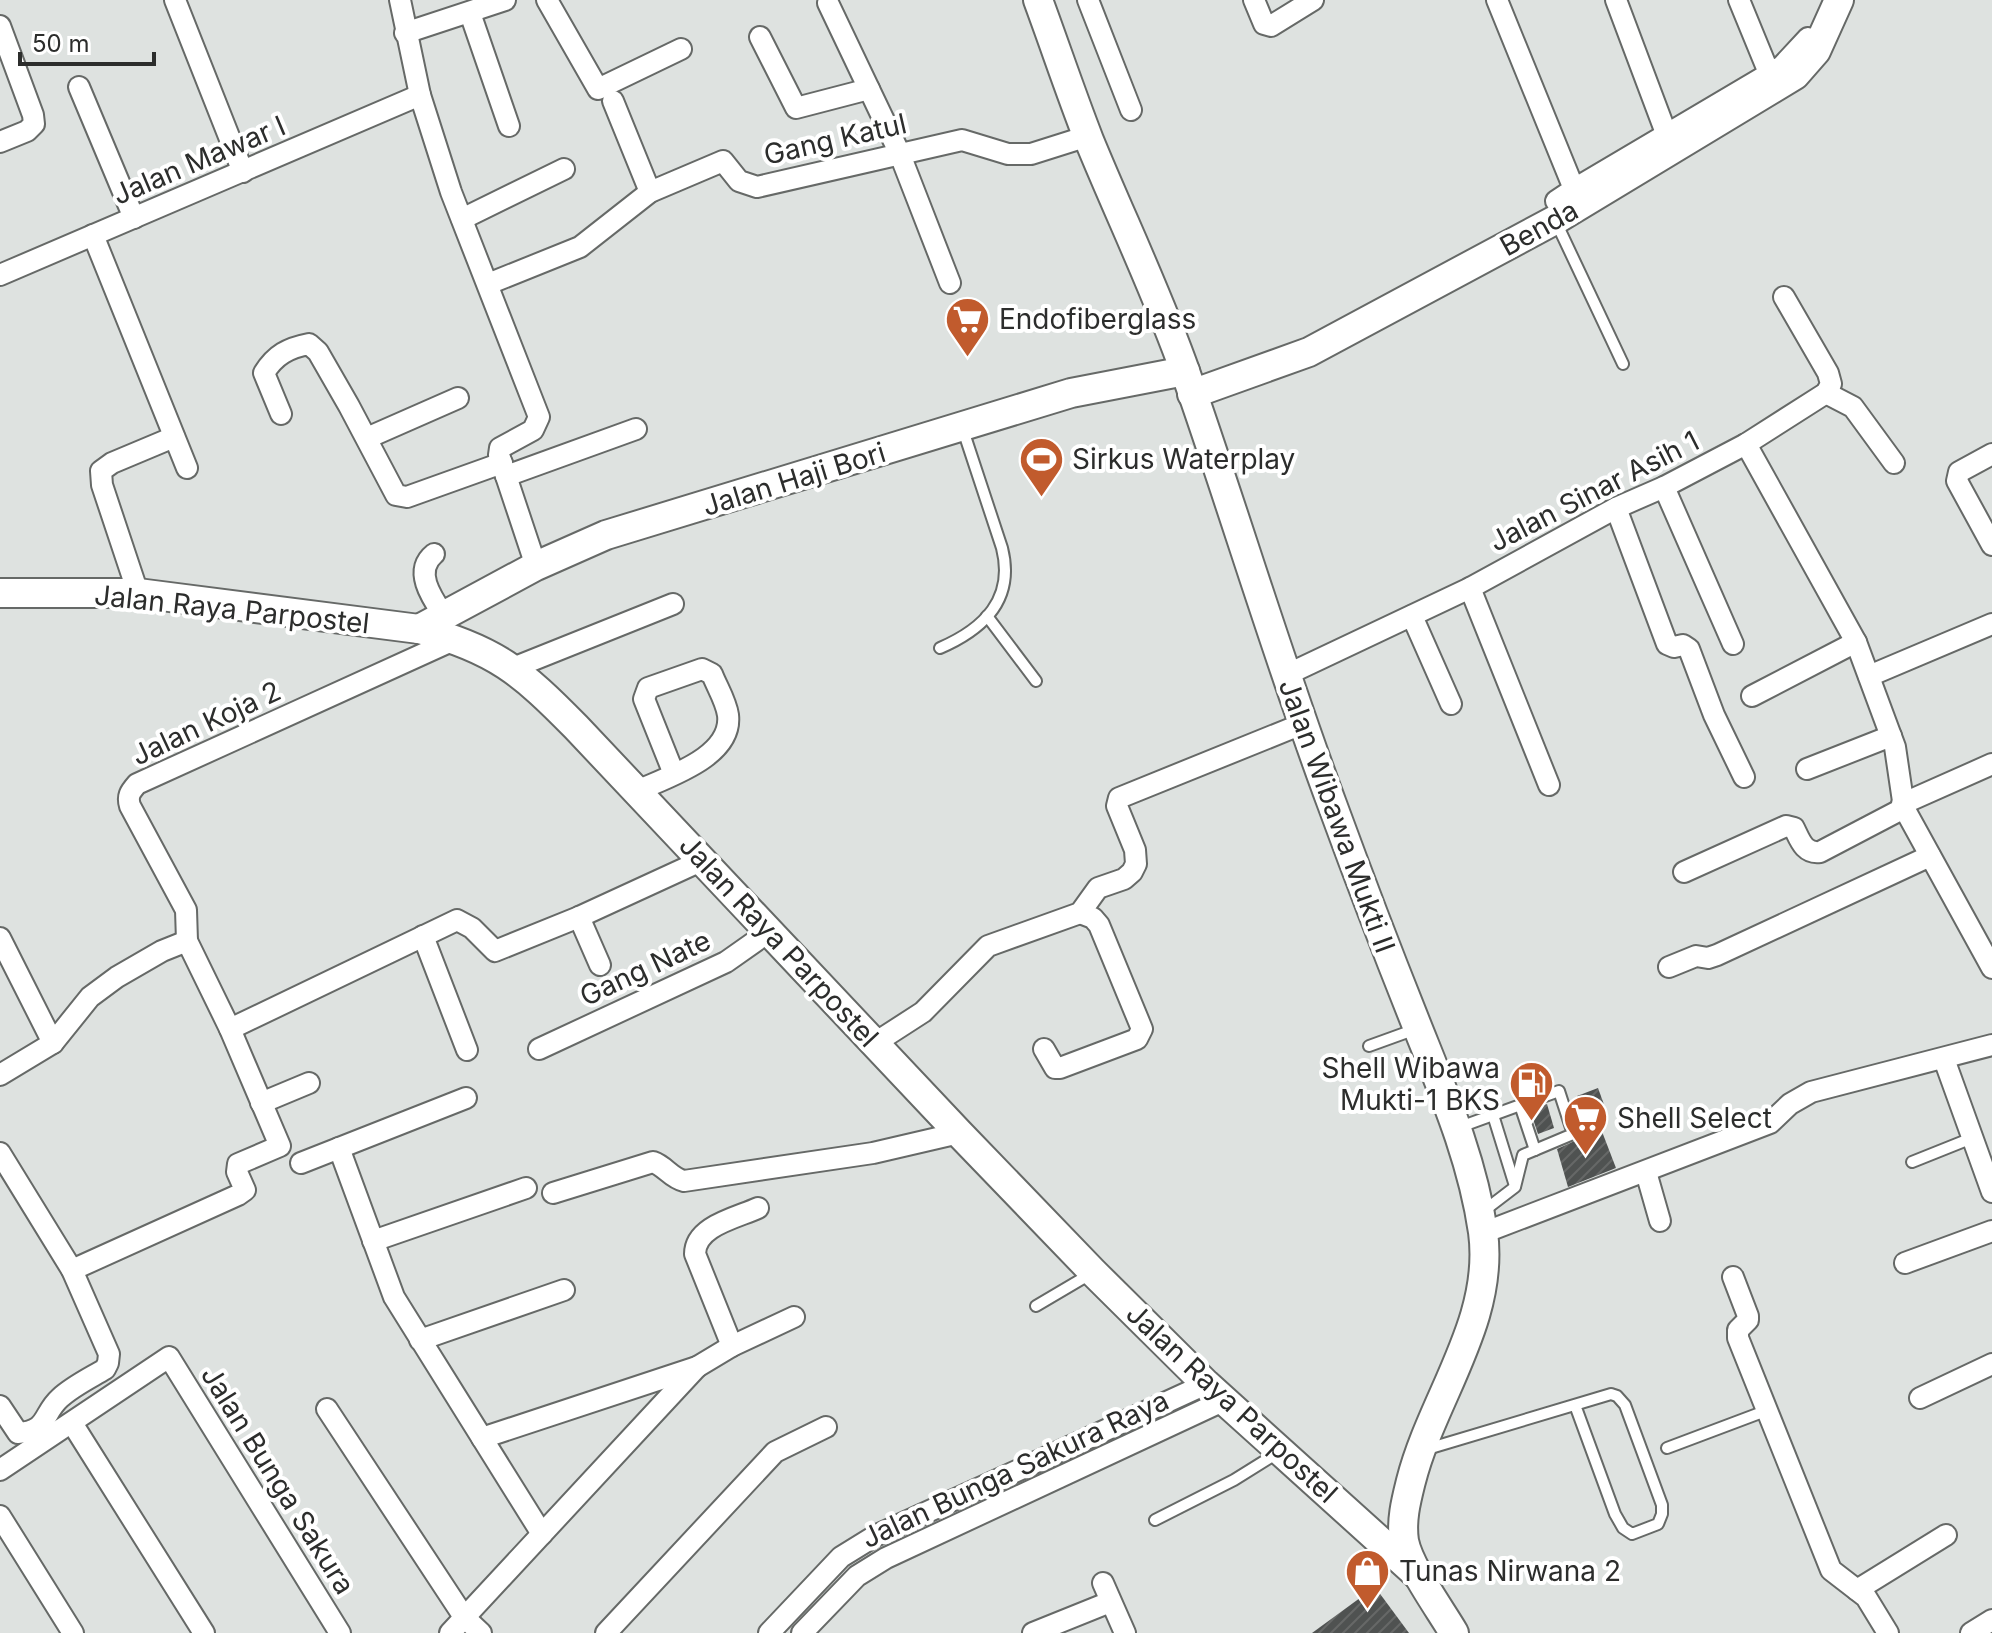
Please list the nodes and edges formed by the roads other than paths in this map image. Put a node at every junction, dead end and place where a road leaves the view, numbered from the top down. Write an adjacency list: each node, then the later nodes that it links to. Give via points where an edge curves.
1 (175, 0): 32 (street)
2 (400, 0): 17 (street)
3 (505, 0): 15 (street)
4 (547, 0): 19 (street, via 598,89)
5 (1038, 0): 28 (main road, Jalan Wibawa Mukti II)
6 (1088, 0): 25 (street)
7 (1254, 0): 8 (street, via 1264,24 1271,26)
8 (1313, 0)
9 (1497, 0): 33 (street)
10 (1616, 0): 27 (street)
11 (1739, 0): 20 (street)
12 (1827, 0): 20 (street, via 1804,43)
13 (1839, 0): 35 (main road, Benda, via 1816,51 1795,75)
14 (828, 3): 22 (street)
15 (470, 13): 17 (street); 26 (street)
16 (0, 26): 29 (street, via 34,124)
17 (405, 33): 23 (street)
18 (760, 37): 22 (street, via 796,108)
19 (681, 49)
20 (1769, 73): 27 (street)
21 (79, 87): 36 (street)
22 (869, 89): 30 (street)
23 (420, 95): 32 (street, Jalan Mawar I); 37 (street)
24 (613, 101): 34 (street)
25 (1131, 110)
26 (509, 126)
27 (1666, 133): 33 (street)
28 (1088, 136): 30 (street, Gang Katul, via 1031,154 1008,154 962,140); 44 (main road, Jalan Wibawa Mukti II)
29 (0, 142)
30 (899, 152): 34 (street, Gang Katul, via 757,187 739,181 723,161); 40 (street)
31 (564, 169): 37 (street)
32 (243, 172): 36 (street, Jalan Mawar I)
33 (1574, 189): 35 (street)
34 (650, 192): 41 (street, Gang Katul, via 580,247)
35 (1556, 210): 43 (lane); 44 (main road, Benda, via 1309,352)
36 (134, 218): 38 (street, Jalan Mawar I)
37 (462, 219): 41 (street)
38 (93, 235): 39 (street, Jalan Mawar I); 50 (street)
39 (0, 275)
40 (950, 283)
41 (488, 284): 56 (street, via 539,417 533,430 500,448)
42 (1784, 297): 45 (street, via 1828,373 1831,384)
43 (1623, 364)
44 (1188, 383): 48 (main road, Jalan Haji Bori, via 1071,393); 74 (main road, Jalan Wibawa Mukti II)
45 (1826, 393): 52 (street, Jalan Sinar Asih 1); 54 (street, via 1853,407)
46 (458, 398): 51 (street)
47 (281, 414): 51 (street, via 264,373 291,347 309,344)
48 (962, 428): 61 (main road, Jalan Haji Bori, via 606,535); 66 (lane, via 1006,564 1004,588)
49 (636, 429): 56 (street)
50 (174, 437): 55 (street); 64 (street, via 101,471)
51 (367, 438): 56 (street, via 401,497)
52 (1746, 444): 57 (street, Jalan Sinar Asih 1); 70 (street)
53 (1992, 454): 59 (street, via 1959,472 1957,481)
54 (1894, 463)
55 (187, 468)
56 (504, 469): 61 (street)
57 (1664, 487): 58 (street, Jalan Sinar Asih 1); 71 (street)
58 (1616, 508): 62 (street, Jalan Sinar Asih 1); 84 (street, via 1667,644 1689,649)
59 (1992, 545)
60 (434, 554): 69 (street, via 424,569 426,585)
61 (536, 566): 69 (main road, Jalan Haji Bori)
62 (1470, 588): 67 (street, Jalan Sinar Asih 1); 85 (street)
63 (1, 592): 64 (main road, Jalan Raya Parpostel)
64 (138, 593): 69 (main road, Jalan Raya Parpostel, via 419,629)
65 (673, 604): 73 (street)
66 (987, 616): 72 (lane, via 961,639); 76 (lane)
67 (1412, 616): 74 (street, Jalan Sinar Asih 1); 78 (street)
68 (1992, 624): 75 (street)
69 (450, 627): 73 (main road, Jalan Raya Parpostel); 96 (street, Jalan Koja 2, via 137,784 128,798 130,806 186,910)
70 (1856, 642): 75 (street); 77 (street)
71 (1733, 644)
72 (940, 648)
73 (513, 668): 86 (main road, Jalan Raya Parpostel)
74 (1284, 676): 79 (main road, Jalan Wibawa Mukti II)
75 (1869, 676): 80 (street)
76 (1036, 681)
77 (1752, 696)
78 (1451, 704)
79 (1302, 724): 91 (street, via 1119,798 1136,864 1124,879 1098,888); 100 (main road, Jalan Wibawa Mukti II)
80 (1891, 736): 82 (street); 87 (street)
81 (1992, 764): 87 (street)
82 (1807, 769)
83 (674, 774): 83 (street, via 644,699 648,688 702,669 712,674 728,713 728,727 719,748); 86 (street)
84 (1744, 777)
85 (1549, 785)
86 (637, 791): 89 (main road, Jalan Raya Parpostel)
87 (1903, 806): 88 (street); 90 (street, via 1820,852 1808,851 1794,828 1786,826)
88 (1930, 856): 97 (street); 99 (street, via 1717,955 1696,956)
89 (703, 860): 92 (street); 93 (main road, Jalan Raya Parpostel)
90 (1684, 872)
91 (1080, 913): 103 (street, via 988,946 923,1012); 107 (street, via 1099,925 1142,1029 1137,1039 1060,1068 1052,1065)
92 (579, 917): 94 (street, via 495,951 457,920); 98 (street)
93 (770, 931): 103 (main road, Jalan Raya Parpostel); 106 (street, Gang Nate, via 726,962)
94 (423, 936): 101 (street); 108 (street)
95 (0, 938): 102 (street)
96 (187, 941): 101 (street, Jalan Koja 2); 102 (street, via 90,997)
97 (1990, 958)
98 (600, 965)
99 (1669, 967)
100 (1418, 1028): 105 (lane); 116 (main road, Jalan Wibawa Mukti II)
101 (230, 1029): 113 (street, Jalan Koja 2)
102 (53, 1043): 110 (street)
103 (875, 1043): 117 (main road, Jalan Raya Parpostel)
104 (1992, 1045): 109 (street)
105 (1369, 1046)
106 (539, 1049)
107 (1044, 1049)
108 (467, 1050)
109 (1944, 1059): 118 (street); 124 (street, via 1811,1092 1770,1123)
110 (0, 1075)
111 (309, 1083): 113 (street)
112 (466, 1098): 119 (street)
113 (261, 1103): 135 (street, Jalan Koja 2, via 280,1146 238,1164 245,1190)
114 (1520, 1105): 115 (lane); 120 (lane); 120 (lane, via 1559,1091 1573,1134)
115 (1493, 1115): 116 (lane); 126 (lane)
116 (1458, 1128): 131 (main road, Jalan Wibawa Mukti II)
117 (959, 1133): 128 (street, via 873,1153 684,1181 653,1162); 136 (main road, Jalan Raya Parpostel)
118 (1972, 1138): 122 (lane); 125 (street)
119 (339, 1148): 123 (street); 133 (street)
120 (1535, 1150): 126 (lane, via 1523,1155)
121 (0, 1153): 135 (street)
122 (1912, 1162)
123 (301, 1163)
124 (1646, 1172): 130 (street); 131 (street)
125 (1990, 1180)
126 (1515, 1187): 131 (lane)
127 (526, 1188): 133 (street)
128 (553, 1193)
129 (758, 1208): 142 (street, via 702,1234 695,1243)
130 (1660, 1221)
131 (1481, 1224): 156 (main road, Jalan Wibawa Mukti II, via 1484,1262 1476,1315)
132 (1992, 1231): 134 (street)
133 (373, 1241): 141 (street, via 394,1297)
134 (1905, 1263)
135 (72, 1270): 148 (street, via 109,1354 105,1369 59,1398 33,1432 18,1433)
136 (1093, 1272): 139 (lane); 145 (main road, Jalan Raya Parpostel)
137 (1733, 1277): 150 (street, via 1748,1316 1737,1334)
138 (564, 1290): 141 (street)
139 (1036, 1306)
140 (794, 1317): 142 (street)
141 (420, 1340): 153 (street)
142 (732, 1346): 144 (street)
143 (1992, 1364): 146 (street)
144 (697, 1367): 153 (street); 162 (street)
145 (1216, 1392): 155 (main road, Jalan Raya Parpostel); 157 (street, Jalan Bunga Sakura Raya); 159 (street, Jalan Bunga Sakura Raya)
146 (1920, 1398)
147 (1575, 1405): 147 (lane, via 1611,1394 1625,1405 1662,1505 1658,1524 1632,1534 1623,1528); 156 (lane)
148 (0, 1406)
149 (327, 1409): 168 (street)
150 (1768, 1410): 154 (lane); 167 (street, via 1831,1570)
151 (72, 1423): 158 (street); 171 (street); 172 (street, Jalan Bunga Sakura, via 169,1357)
152 (826, 1427): 175 (street, via 775,1452)
153 (482, 1438): 162 (street)
154 (1667, 1448)
155 (1281, 1451): 161 (lane); 166 (main road, Jalan Raya Parpostel)
156 (1419, 1452): 166 (main road, Jalan Wibawa Mukti II, via 1404,1510 1404,1544)
157 (1044, 1458): 159 (street); 164 (street, Jalan Bunga Sakura Raya)
158 (0, 1470)
159 (1055, 1477): 165 (street, Jalan Bunga Sakura Raya)
160 (0, 1516): 170 (street)
161 (1155, 1520)
162 (542, 1534): 168 (street)
163 (1946, 1535): 167 (street)
164 (875, 1536): 165 (street); 176 (street, Jalan Bunga Sakura Raya, via 841,1557)
165 (886, 1558): 177 (street, Jalan Bunga Sakura Raya, via 857,1576)
166 (1421, 1578): 180 (main road, Jalan Wibawa Mukti II)
167 (1857, 1590): 181 (street)
168 (464, 1617): 173 (street); 174 (street)
169 (1992, 1620): 182 (street)
170 (73, 1633)
171 (204, 1633)
172 (340, 1633)
173 (450, 1633)
174 (481, 1633)
175 (606, 1633)
176 (769, 1633)
177 (802, 1633)
178 (1033, 1633): 179 (street, via 1107,1593)
179 (1125, 1633)
180 (1454, 1633)
181 (1888, 1633)
182 (1971, 1633)

